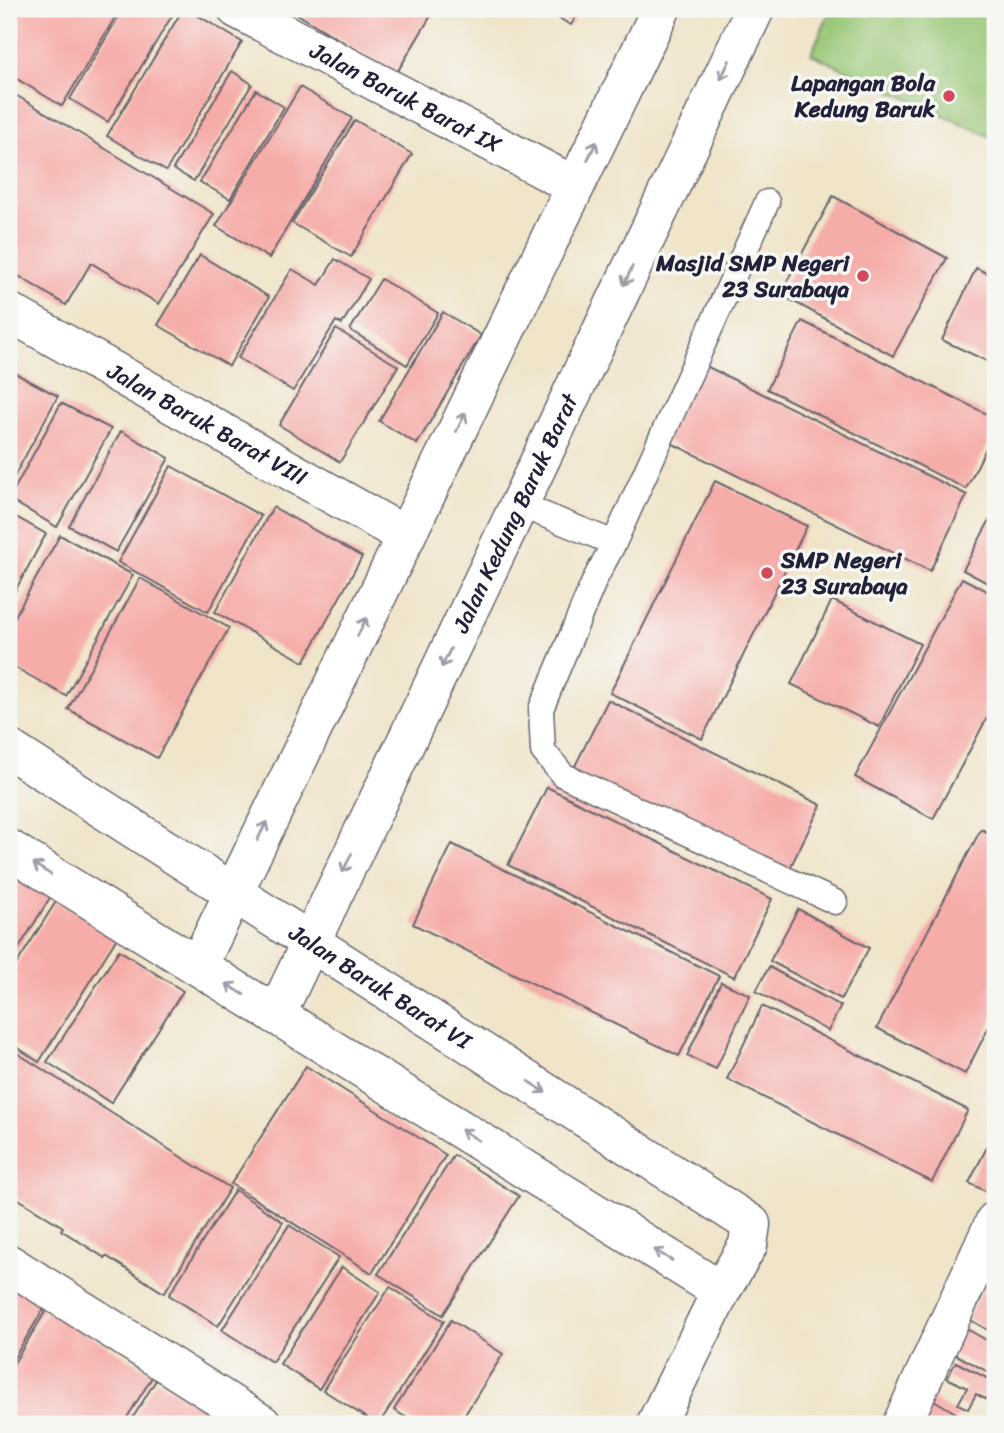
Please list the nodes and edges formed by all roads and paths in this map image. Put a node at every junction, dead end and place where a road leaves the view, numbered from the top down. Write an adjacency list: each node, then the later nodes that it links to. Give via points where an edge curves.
1 (237, 9): 4 (street, Jalan Baruk Barat IX)
2 (661, 9): 4 (street, one-way to 2)
3 (755, 9): 7 (street, Jalan Kedung Baruk Barat, one-way to 7)
4 (575, 186): 8 (street, one-way to 4)
5 (767, 202): 9 (lane)
6 (9, 312): 8 (street, Jalan Baruk Barat VIII)
7 (520, 505): 9 (lane); 14 (street, Jalan Kedung Baruk Barat, one-way to 14)
8 (406, 536): 12 (street, one-way to 8)
9 (614, 543): 13 (lane, via 541,709 543,751 563,775)
10 (9, 749): 12 (street, Jalan Baruk Barat VI)
11 (9, 849): 15 (street, one-way to 11)
12 (232, 892): 14 (street, Jalan Baruk Barat VI); 15 (street)
13 (835, 902)
14 (310, 942): 16 (street, Jalan Kedung Baruk Barat); 19 (street, Jalan Baruk Barat VI, one-way to 19, via 751,1224 748,1245)
15 (198, 966): 16 (street, one-way to 15)
16 (276, 1015): 19 (street, one-way to 16)
17 (995, 1221): 22 (street)
18 (9, 1264): 20 (street)
19 (721, 1291): 21 (street)
20 (262, 1424)
21 (656, 1424)
22 (902, 1424)

